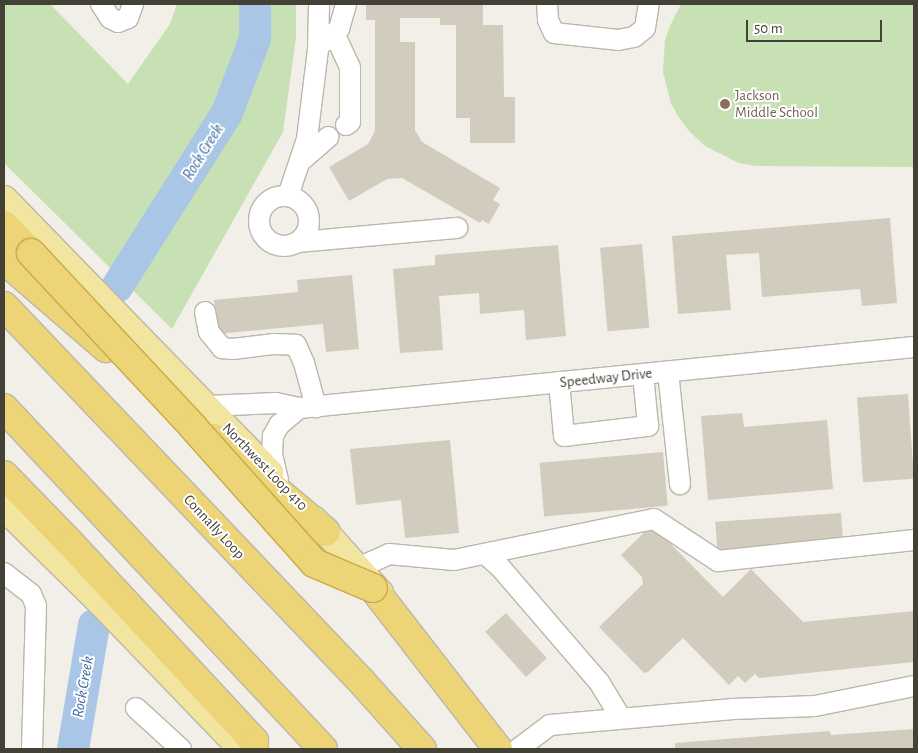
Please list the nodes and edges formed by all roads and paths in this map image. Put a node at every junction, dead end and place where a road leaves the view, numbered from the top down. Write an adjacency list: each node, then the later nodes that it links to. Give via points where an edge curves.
1 (101, 4): 2 (street, via 110,18 118,22 128,18)
2 (133, 4)
3 (319, 4): 8 (street)
4 (346, 4): 7 (street, via 339,29)
5 (548, 4): 6 (street, via 548,20 554,33 618,40 634,37 645,28)
6 (650, 4)
7 (334, 33): 8 (street); 9 (street, via 350,68 350,122)
8 (318, 47): 11 (street, via 308,139)
9 (346, 125)
10 (328, 137): 11 (street)
11 (299, 163): 12 (street)
12 (288, 196): 16 (street, via 308,211 308,228); 16 (street, via 265,203 259,227 268,241 275,245 291,246)
13 (4, 198): 24 (main road, Northwest Loop 410)
14 (4, 225): 37 (highway, bridge, via 314,562)
15 (457, 228): 16 (street)
16 (299, 242)
17 (4, 260): 33 (highway)
18 (4, 306): 45 (highway, Connally Loop)
19 (205, 312): 26 (street, via 209,332 222,348 273,344 296,346 304,363)
20 (914, 347): 21 (street, Speedway Drive)
21 (668, 372): 22 (street, Speedway Drive); 31 (street)
22 (642, 374): 23 (street, Speedway Drive); 23 (street, via 648,426 564,436)
23 (559, 382): 26 (street, Speedway Drive)
24 (207, 406): 26 (street, Speedway Drive, via 276,403); 30 (main road, Northwest Loop 410)
25 (4, 408): 29 (highway)
26 (307, 408): 30 (street, via 279,426 273,436 272,454)
27 (4, 422): 29 (highway)
28 (4, 475): 41 (highway, via 254,741)
29 (70, 479): 44 (highway)
30 (278, 480): 33 (main road, Northwest Loop 410)
31 (680, 484)
32 (4, 508): 41 (main road)
33 (326, 532): 37 (main road, Northwest Loop 410)
34 (914, 540): 35 (street, via 718,561 654,520)
35 (485, 554): 37 (street, via 454,560 389,554); 40 (street, via 519,588 599,682)
36 (4, 573): 42 (street, via 31,594 36,606)
37 (366, 578): 46 (highway); 47 (main road, Northwest Loop 410)
38 (914, 686): 40 (street, via 815,706 733,708)
39 (136, 708): 43 (street)
40 (621, 718): 48 (street, via 550,725)
41 (241, 748)
42 (32, 749)
43 (181, 749)
44 (323, 749)
45 (422, 749)
46 (498, 749)
47 (511, 749)
48 (518, 749)

